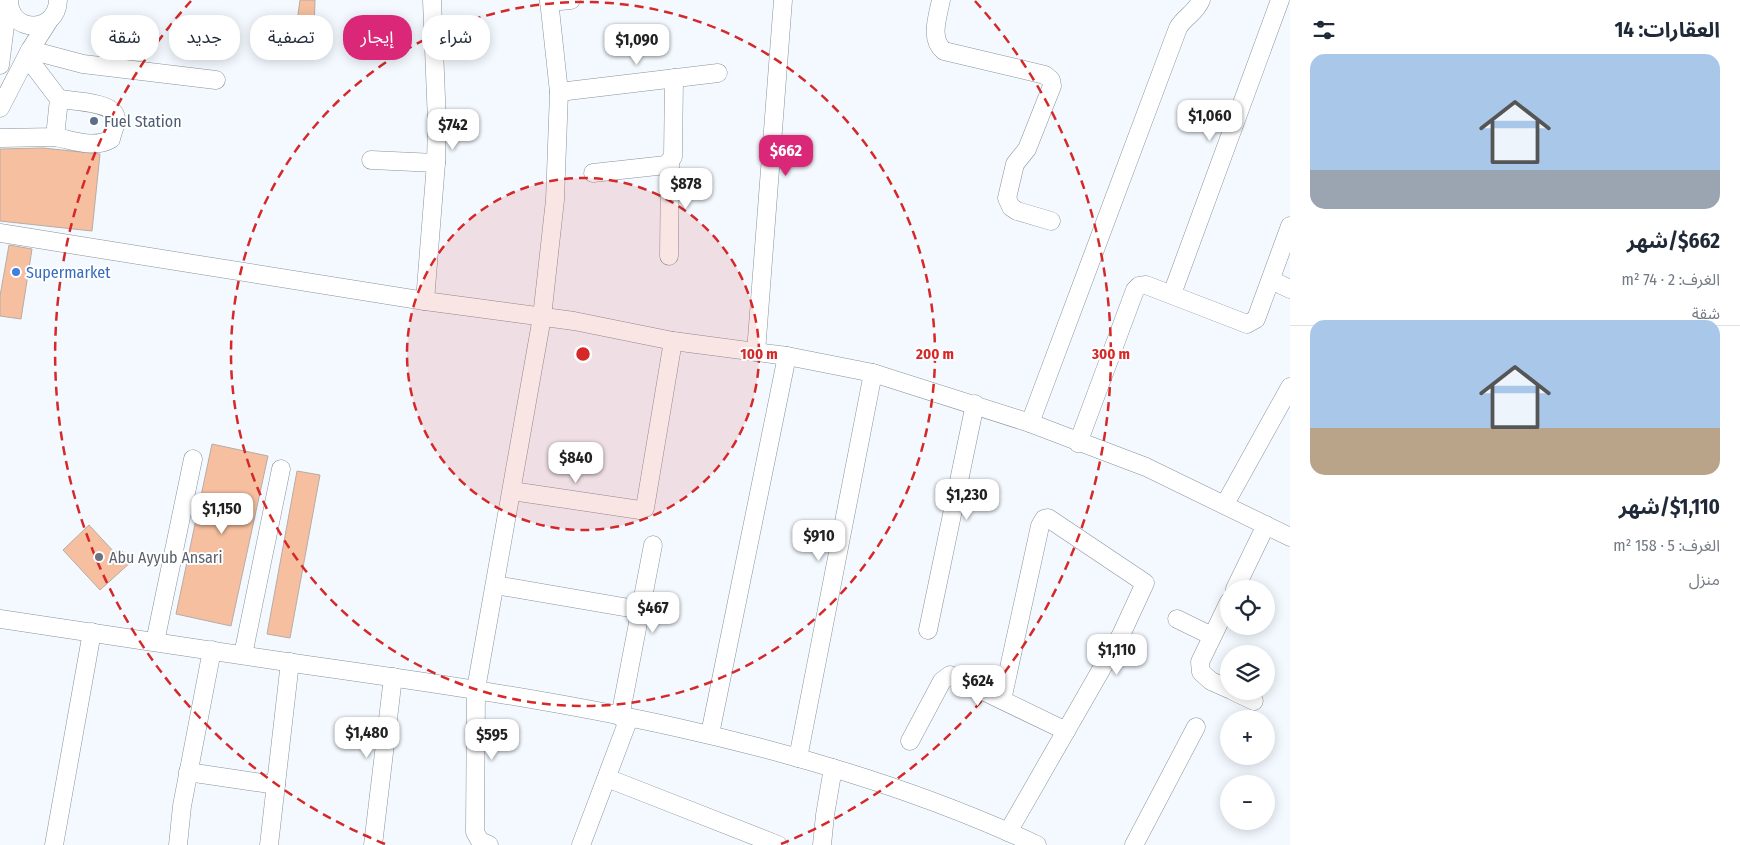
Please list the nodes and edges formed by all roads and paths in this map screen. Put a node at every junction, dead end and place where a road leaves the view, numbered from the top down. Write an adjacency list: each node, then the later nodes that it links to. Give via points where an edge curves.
1 (69, 0): 10 (street)
2 (432, 0): 23 (street)
3 (571, 0): 8 (street)
4 (784, 0): 35 (street)
5 (941, 0): 25 (street, via 935,39 944,51 1045,75 1051,80 1052,86 1029,144 1015,164 1007,198 1017,212)
6 (1200, 0): 40 (street, via 1192,15 1178,28)
7 (1280, 0): 31 (street)
8 (549, 1): 16 (street)
9 (6, 4): 10 (street, via 22,24 38,26); 12 (street)
10 (54, 12): 11 (street)
11 (28, 53): 15 (street, via 83,64); 17 (street); 18 (street)
12 (0, 65)
13 (718, 73): 14 (street)
14 (674, 78): 16 (street); 22 (street, via 673,157)
15 (216, 80)
16 (560, 92): 33 (street, via 555,200)
17 (59, 98): 19 (street); 19 (street, via 108,106 116,119 111,139 103,143)
18 (0, 108)
19 (55, 137): 20 (street)
20 (0, 138)
21 (371, 160): 23 (street)
22 (670, 162): 24 (street, via 666,166); 28 (street)
23 (436, 163): 32 (street)
24 (593, 173)
25 (1052, 221)
26 (1290, 226): 29 (street)
27 (0, 233): 32 (street)
28 (669, 256)
29 (1271, 280): 30 (street); 31 (street, via 1256,319 1247,324)
30 (1290, 289)
31 (1172, 294): 41 (street, via 1146,285 1134,290)
32 (425, 301): 33 (street)
33 (542, 318): 34 (street, via 574,320); 44 (street)
34 (673, 341): 35 (street); 44 (street, via 645,508 640,510)
35 (756, 352): 36 (street)
36 (787, 356): 37 (street); 69 (street)
37 (873, 373): 39 (street); 71 (street)
38 (1290, 387): 45 (street)
39 (975, 404): 40 (street); 55 (street)
40 (1030, 423): 41 (street)
41 (1078, 443): 45 (street, via 1146,467)
42 (193, 459): 58 (street)
43 (281, 469): 60 (street)
44 (512, 491): 50 (street)
45 (1225, 504): 46 (street)
46 (1266, 526): 47 (street); 49 (street)
47 (1290, 538)
48 (653, 545): 51 (street)
49 (1240, 580)
50 (495, 585): 51 (street); 64 (street)
51 (641, 610): 66 (street)
52 (0, 619): 56 (street)
53 (1177, 619): 57 (street)
54 (1220, 620): 57 (street)
55 (928, 630)
56 (92, 632): 58 (street); 77 (street)
57 (1212, 636): 63 (street, via 1200,662 1201,672)
58 (155, 642): 59 (street)
59 (212, 650): 60 (street); 73 (street)
60 (243, 655): 61 (street)
61 (290, 662): 62 (street); 75 (street)
62 (393, 677): 64 (street); 80 (street)
63 (1220, 684)
64 (476, 690): 66 (street); 81 (street, via 475,832 480,841)
65 (1002, 700): 68 (street); 68 (street, via 1040,526 1048,518 1145,583 1121,635); 70 (street, via 950,675 945,676)
66 (624, 717): 69 (street); 74 (street)
67 (1196, 727): 86 (street)
68 (1066, 731): 76 (street)
69 (710, 734): 71 (street)
70 (910, 741)
71 (798, 758): 72 (street)
72 (833, 768): 76 (street, via 881,782); 84 (street)
73 (188, 772): 75 (street); 78 (street)
74 (607, 778): 82 (street); 83 (street)
75 (276, 785): 79 (street)
76 (1008, 832): 85 (street)
77 (54, 845)
78 (178, 845)
79 (269, 845)
80 (373, 845)
81 (488, 845)
82 (581, 845)
83 (778, 845)
84 (822, 845)
85 (1037, 845)
86 (1134, 845)

